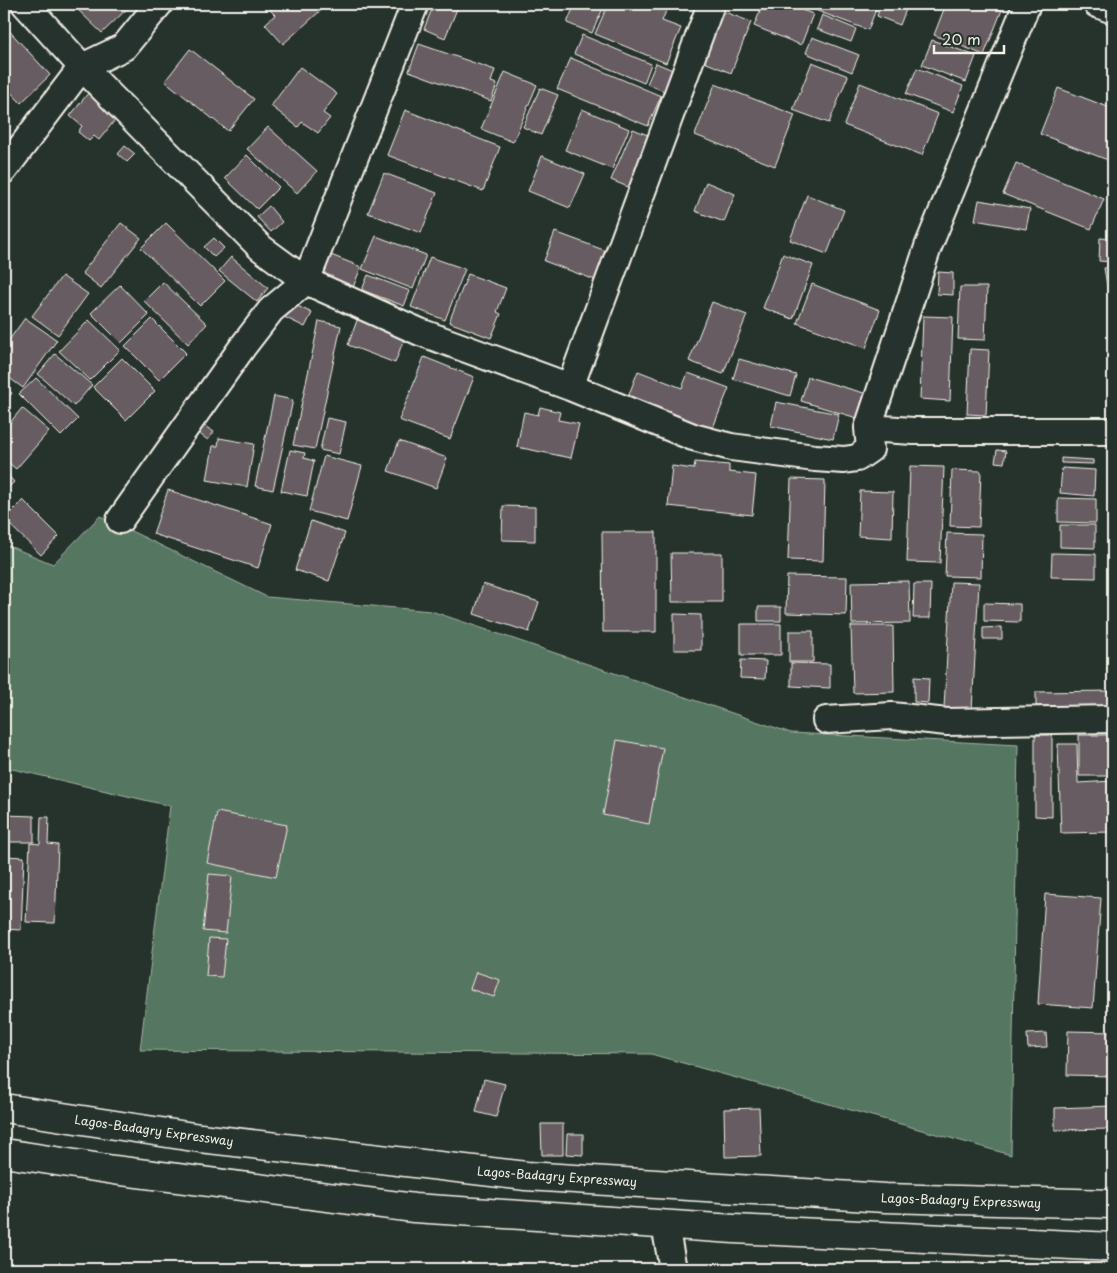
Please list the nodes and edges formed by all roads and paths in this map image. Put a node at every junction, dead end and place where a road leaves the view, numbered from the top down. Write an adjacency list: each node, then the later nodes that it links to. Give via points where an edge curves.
1 (25, 4): 8 (street)
2 (159, 4): 8 (street, via 124,47)
3 (415, 4): 10 (street)
4 (711, 4): 11 (street)
5 (1027, 4): 12 (street, via 928,247)
6 (1097, 4): 7 (street)
7 (1113, 10)
8 (82, 67): 9 (street); 10 (street, via 261,248)
9 (4, 170)
10 (306, 281): 11 (street, via 420,332); 14 (street, via 271,310)
11 (570, 387): 12 (street, via 693,437 815,458 857,458 870,449)
12 (868, 428): 13 (street)
13 (1113, 431)
14 (120, 520)
15 (1113, 718): 16 (street, via 947,722 892,716)
16 (826, 720)
17 (4, 1108): 19 (highway, Lagos-Badagry Expressway, via 200,1138 526,1176 884,1198)
18 (4, 1153): 20 (highway, via 414,1208)
19 (1113, 1204)
20 (665, 1225): 21 (highway); 22 (street)
21 (1113, 1247)
22 (673, 1269)

